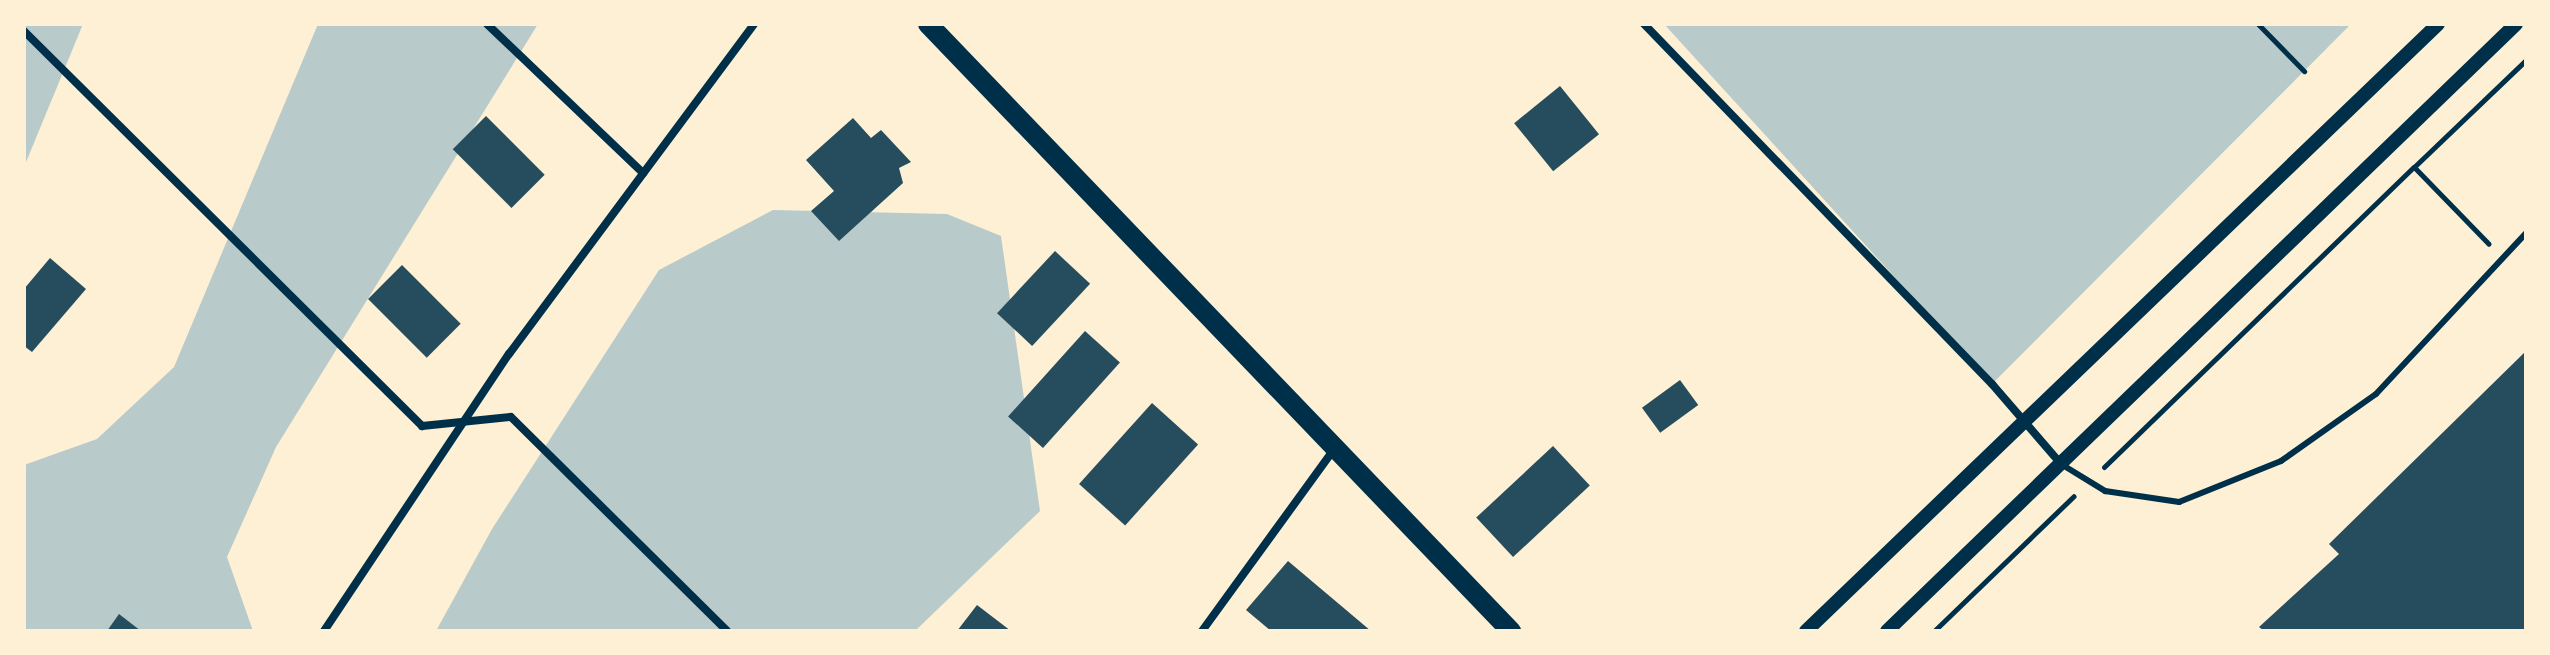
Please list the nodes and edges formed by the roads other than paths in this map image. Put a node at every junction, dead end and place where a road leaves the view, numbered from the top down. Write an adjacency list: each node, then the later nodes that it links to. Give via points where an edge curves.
1 (487, 24): 8 (street)
2 (754, 24): 8 (street)
3 (928, 24): 12 (main road)
4 (1644, 24): 10 (street)
5 (2438, 24): 10 (street)
6 (2516, 24): 13 (street)
7 (24, 31): 11 (street, via 422,426)
8 (643, 173): 11 (street, via 509,354)
9 (2526, 233): 13 (lane, via 2376,394 2281,461 2179,502 2105,491)
10 (2022, 419): 13 (street); 18 (street)
11 (466, 424): 14 (street); 15 (street, via 511,417)
12 (1334, 449): 16 (street); 17 (main road)
13 (2061, 464): 19 (street)
14 (324, 631)
15 (727, 631)
16 (1202, 631)
17 (1511, 631)
18 (1806, 631)
19 (1887, 631)

